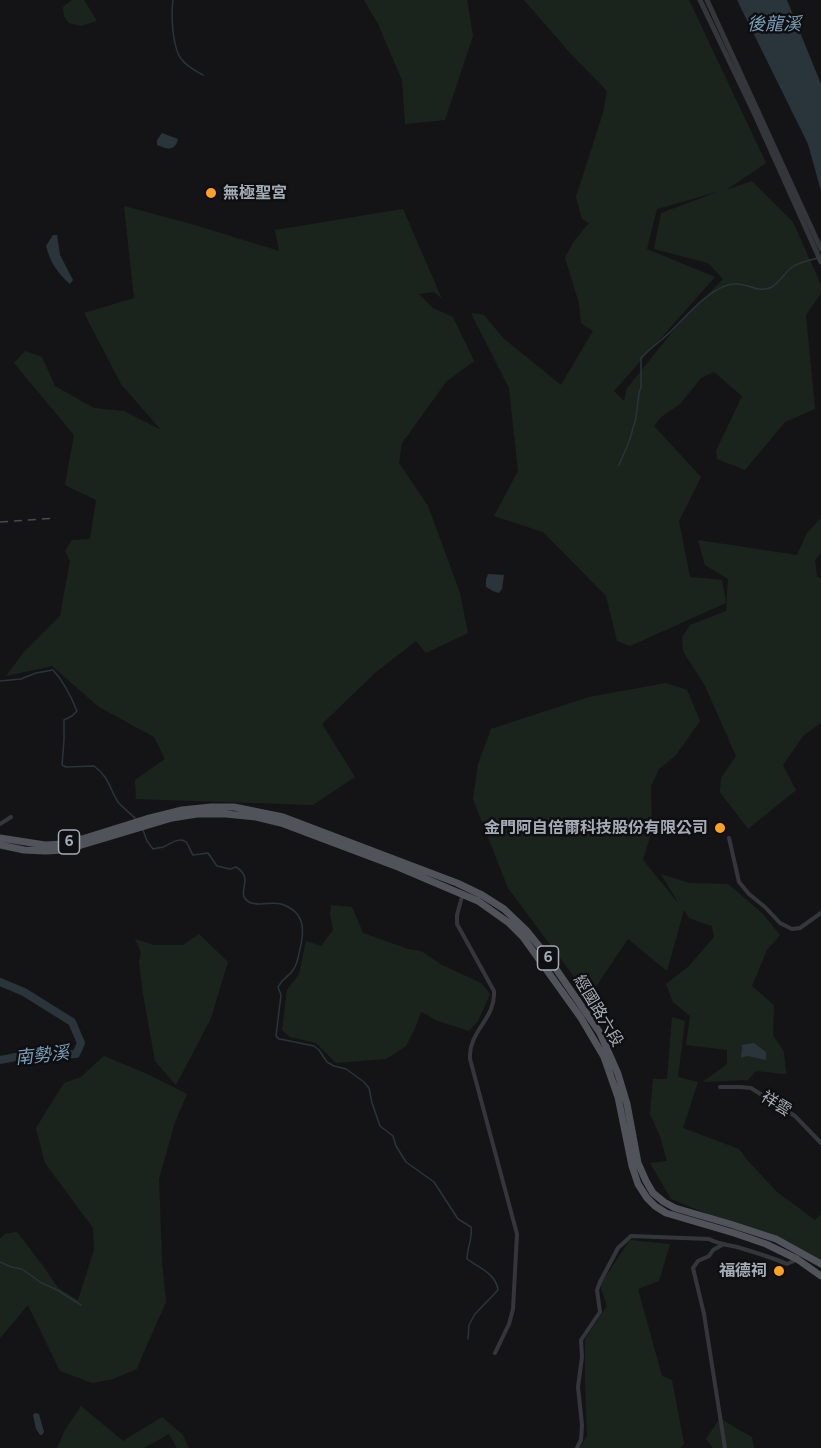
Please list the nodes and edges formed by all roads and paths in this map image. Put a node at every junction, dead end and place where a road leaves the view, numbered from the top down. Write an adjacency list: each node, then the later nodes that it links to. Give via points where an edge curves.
1 (700, 0): 4 (street)
2 (707, 0): 3 (street)
3 (821, 249)
4 (821, 262)
5 (11, 817): 6 (street)
6 (0, 824)
7 (137, 825): 8 (main road, 6, via 62,844); 10 (main road, 6, via 65,850 45,852); 11 (main road, 經國路六段 / 6, via 182,810 234,807 258,811 293,821)
8 (0, 838)
9 (729, 838): 12 (street, via 739,882 780,923 800,928)
10 (0, 845)
11 (465, 890): 16 (main road, 經國路六段 / 6, via 504,909 533,939 600,1033 627,1104 638,1163 653,1193 675,1208 776,1239); 19 (street, via 457,924 494,990 493,1007 473,1040 470,1059 517,1234 513,1309)
12 (821, 913)
13 (720, 1087): 14 (street, 祥雲, via 751,1088 795,1116)
14 (821, 1143)
15 (725, 1244): 16 (street, via 787,1264); 20 (street, via 709,1239 631,1236 618,1248 597,1290 600,1312 580,1340 578,1387 582,1425); 21 (street, via 693,1268 704,1314)
16 (799, 1256): 17 (main road, 經國路六段 / 6); 18 (main road, 經國路六段 / 6)
17 (821, 1264)
18 (821, 1276)
19 (495, 1353)
20 (577, 1448)
21 (724, 1448)

